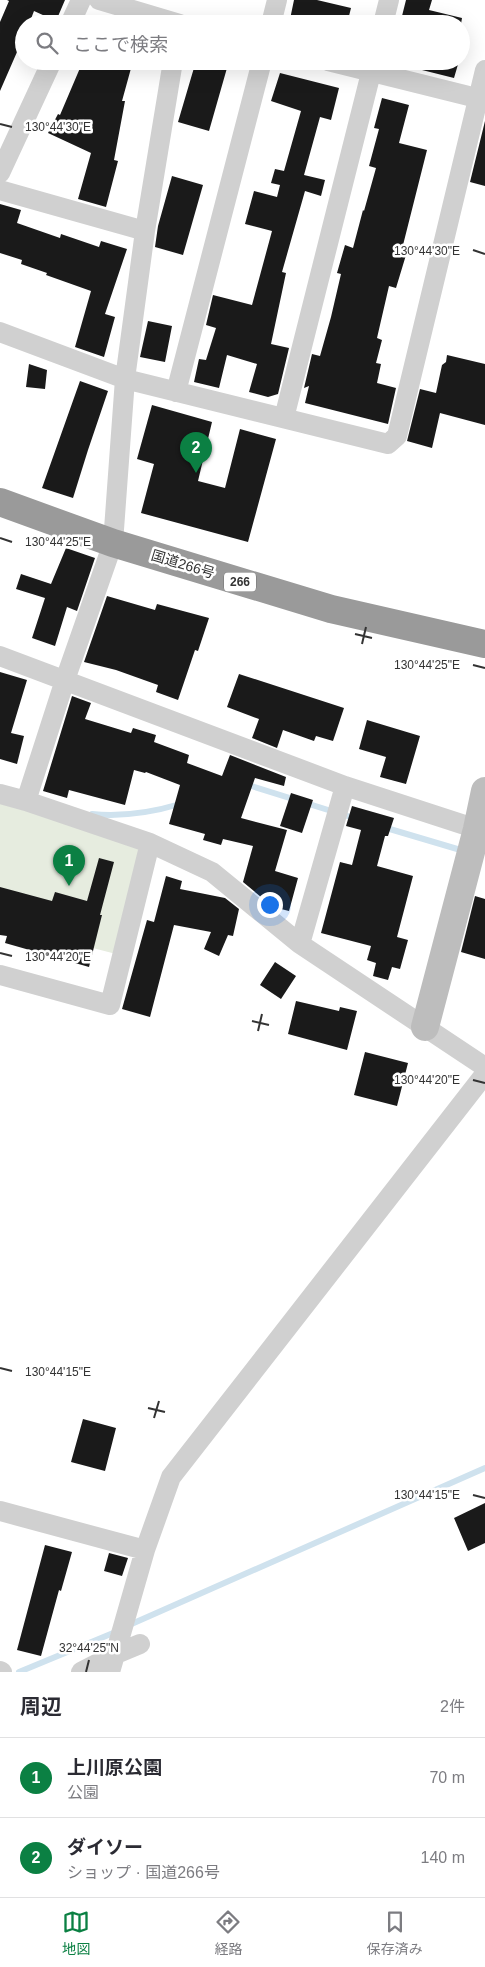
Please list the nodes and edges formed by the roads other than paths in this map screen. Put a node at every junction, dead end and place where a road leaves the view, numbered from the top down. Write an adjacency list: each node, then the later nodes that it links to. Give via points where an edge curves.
1 (81, 0): 5 (street)
2 (99, 0): 6 (street)
3 (277, 0): 7 (street)
4 (389, 0): 8 (street)
5 (74, 15)
6 (150, 15)
7 (273, 15)
8 (385, 15)
9 (48, 70): 16 (street)
10 (172, 70): 18 (street)
11 (260, 70): 21 (street)
12 (372, 70): 22 (street)
13 (383, 70): 15 (street)
14 (485, 70): 15 (street)
15 (481, 99): 22 (street, via 398,436 388,444)
16 (0, 173)
17 (0, 190): 18 (street)
18 (145, 231): 20 (street)
19 (0, 332): 20 (street)
20 (125, 379): 21 (street); 24 (street)
21 (176, 392): 22 (street)
22 (284, 418)
23 (0, 502): 24 (highway, 国道266号 / 266)
24 (113, 544): 25 (highway, 国道266号 / 266, via 331,609); 27 (street)
25 (485, 644)
26 (0, 656): 27 (street)
27 (65, 680): 28 (street); 31 (street)
28 (345, 786): 32 (street); 34 (street)
29 (485, 791): 32 (street)
30 (0, 794): 31 (street)
31 (26, 801): 33 (street)
32 (477, 829): 36 (street)
33 (150, 843): 34 (street, via 212,872); 35 (street, via 110,1005)
34 (300, 944): 36 (street)
35 (0, 975)
36 (425, 1027): 37 (street)
37 (485, 1067)
38 (485, 1074): 40 (street, via 172,1478)
39 (0, 1511): 40 (street)
40 (145, 1550): 42 (street)
41 (140, 1644): 42 (street)
42 (113, 1663): 43 (street)
43 (81, 1672)

